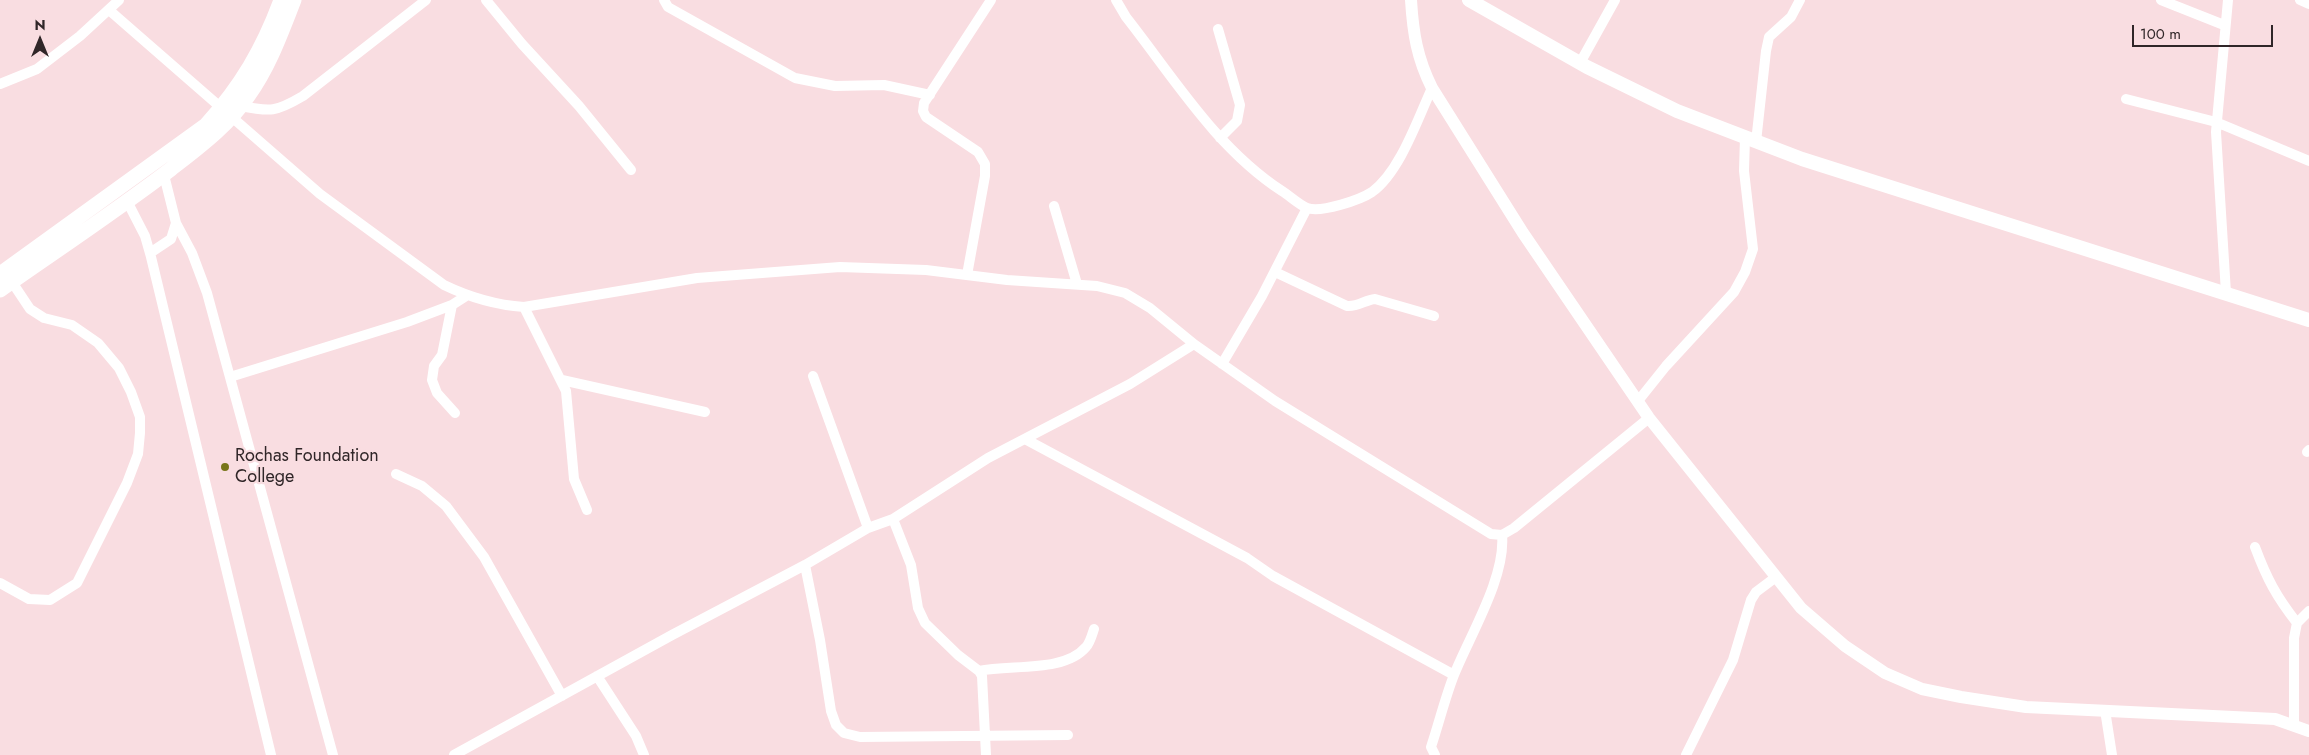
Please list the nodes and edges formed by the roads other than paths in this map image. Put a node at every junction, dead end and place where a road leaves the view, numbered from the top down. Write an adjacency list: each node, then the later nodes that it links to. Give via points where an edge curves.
1 (119, 0): 18 (street)
2 (282, 0): 27 (main road, via 254,63)
3 (294, 0): 26 (main road, via 265,68)
4 (426, 0): 26 (street, via 283,108 265,111)
5 (486, 0): 32 (street)
6 (664, 0): 24 (street, via 668,7 795,78 835,86 884,85)
7 (991, 0): 24 (street)
8 (1116, 0): 29 (street)
9 (1411, 0): 23 (street, via 1413,32 1421,66)
10 (1469, 0): 17 (main road)
11 (1615, 0): 21 (street)
12 (1800, 0): 30 (street, via 1791,17 1769,37)
13 (2161, 0): 19 (street)
14 (2228, 0): 19 (street)
15 (2300, 0): 16 (street)
16 (2309, 4)
17 (1488, 5): 21 (main road)
18 (109, 10): 22 (street, via 37,69); 27 (street)
19 (2224, 26): 28 (street)
20 (1218, 29): 29 (street, via 1240,105 1237,121)
21 (1580, 63): 30 (main road, via 1677,111)
22 (0, 84)
23 (1432, 88): 36 (street, via 1398,158 1372,192 1334,206); 54 (street, via 1523,233)
24 (930, 95): 40 (street, via 922,111 926,117 978,152 985,164)
25 (2126, 99): 28 (street)
26 (240, 106): 27 (main road)
27 (226, 113): 33 (main road, via 200,147); 41 (main road, via 206,125); 44 (street, via 320,194 444,285)
28 (2216, 122): 31 (street); 43 (street)
29 (1220, 138): 36 (street, via 1261,178)
30 (1751, 139): 43 (main road, via 1802,159); 54 (street, via 1744,171 1753,248 1746,272 1734,292)
31 (2309, 161)
32 (631, 170)
33 (164, 175): 34 (main road); 37 (street)
34 (127, 201): 38 (street); 41 (main road)
35 (1054, 206): 42 (street)
36 (1308, 208): 39 (street)
37 (176, 223): 38 (street, via 171,239); 51 (street, via 207,293)
38 (150, 253): 80 (street)
39 (1275, 272): 47 (street, via 1347,306 1375,298); 50 (street)
40 (967, 275): 42 (street); 46 (street, via 840,267 790,270 697,278)
41 (4, 282): 67 (street, via 30,309 44,318 72,325 98,343 119,368 131,392 140,417 140,433 138,454 127,482 77,583 50,600 29,599)
42 (1077, 284): 49 (street, via 1125,293 1150,308)
43 (2226, 293): 48 (main road)
44 (466, 296): 45 (street); 46 (street, via 497,305)
45 (452, 305): 51 (street); 56 (street, via 442,355 434,366 432,380 437,392)
46 (524, 307): 53 (street)
47 (1434, 316)
48 (2309, 320)
49 (1194, 344): 50 (street); 58 (street, via 1130,384)
50 (1222, 364): 63 (street, via 1275,401 1491,534)
51 (230, 376): 81 (street)
52 (814, 376): 62 (street)
53 (562, 380): 55 (street); 60 (street, via 570,413 574,479)
54 (1638, 401): 57 (street)
55 (705, 412)
56 (455, 413)
57 (1648, 418): 63 (street); 66 (street)
58 (1025, 439): 61 (street, via 988,458); 72 (street, via 1247,558 1273,576)
59 (396, 474): 74 (street, via 422,486 446,506 484,557)
60 (587, 510)
61 (893, 519): 62 (street); 71 (street, via 911,565 918,608 925,623)
62 (868, 528): 65 (street)
63 (1502, 535): 72 (street, via 1503,548 1494,578)
64 (2255, 547): 69 (street, via 2276,597)
65 (805, 565): 73 (street); 79 (street, via 831,711 836,725 844,733 860,737)
66 (1776, 577): 75 (street, via 1801,608 1846,646 1885,673 1922,689 2026,706); 86 (street, via 1750,600 1733,660)
67 (0, 583)
68 (2309, 611): 69 (street)
69 (2296, 623): 76 (street)
70 (1094, 629): 71 (street, via 1087,647 1069,660 1058,664)
71 (979, 671): 79 (street, via 983,681)
72 (1454, 675): 85 (street, via 1431,748)
73 (597, 676): 74 (street); 83 (street, via 636,736)
74 (562, 696): 82 (street)
75 (2105, 710): 76 (street, via 2275,719); 87 (street)
76 (2294, 725): 77 (street)
77 (2309, 731)
78 (1068, 735): 79 (street)
79 (987, 736): 84 (street)
80 (271, 755)
81 (332, 755)
82 (454, 755)
83 (644, 755)
84 (986, 755)
85 (1435, 755)
86 (1686, 755)
87 (2112, 755)

